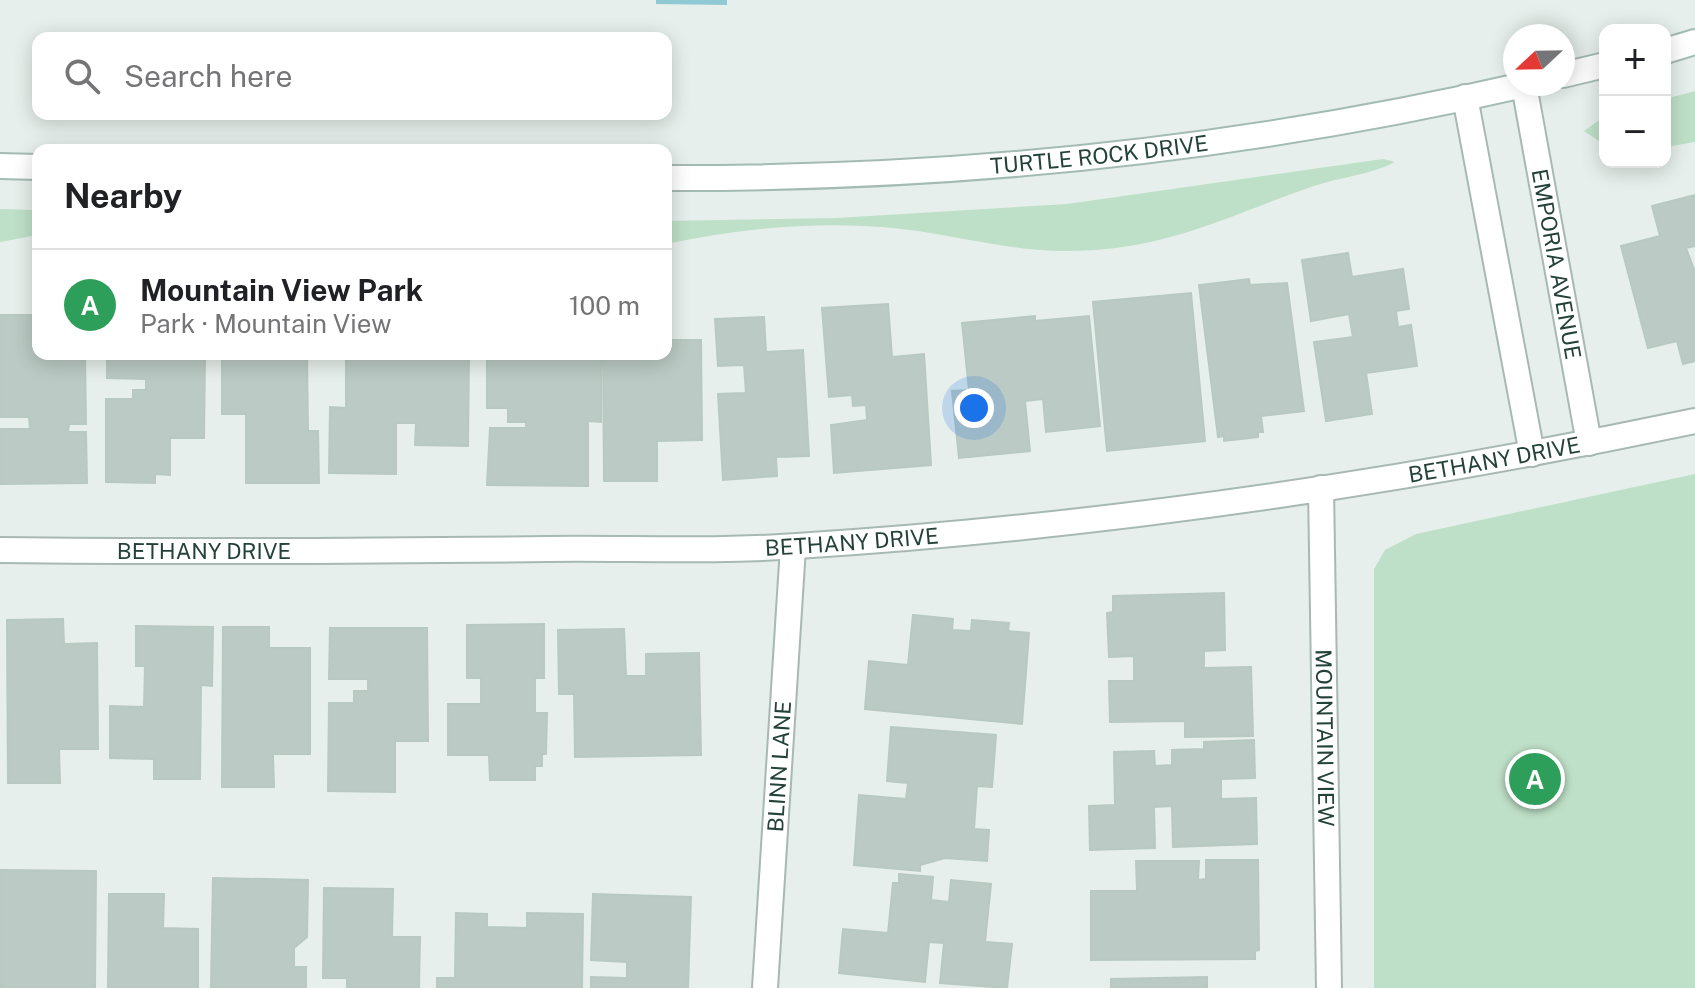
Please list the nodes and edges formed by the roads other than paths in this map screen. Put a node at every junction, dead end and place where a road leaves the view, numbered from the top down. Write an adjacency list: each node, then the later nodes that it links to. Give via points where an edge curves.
1 (1695, 42): 2 (street)
2 (1671, 49)
3 (1599, 66): 4 (street)
4 (1575, 72)
5 (1503, 89): 7 (street, TURTLE ROCK DRIVE)
6 (1528, 96): 12 (street, EMPORIA AVENUE)
7 (1465, 97): 10 (street, TURTLE ROCK DRIVE, via 1255,137 954,168); 13 (street)
8 (0, 166): 9 (street)
9 (32, 167)
10 (672, 178)
11 (1695, 421): 12 (street, BETHANY DRIVE)
12 (1589, 443): 13 (street, BETHANY DRIVE)
13 (1532, 454): 14 (street, BETHANY DRIVE)
14 (1321, 488): 15 (street, BETHANY DRIVE, via 1067,522); 18 (street, MOUNTAIN VIEW)
15 (793, 547): 16 (street, BETHANY DRIVE); 17 (street, BLINN LANE)
16 (0, 550)
17 (765, 988)
18 (1329, 988)

